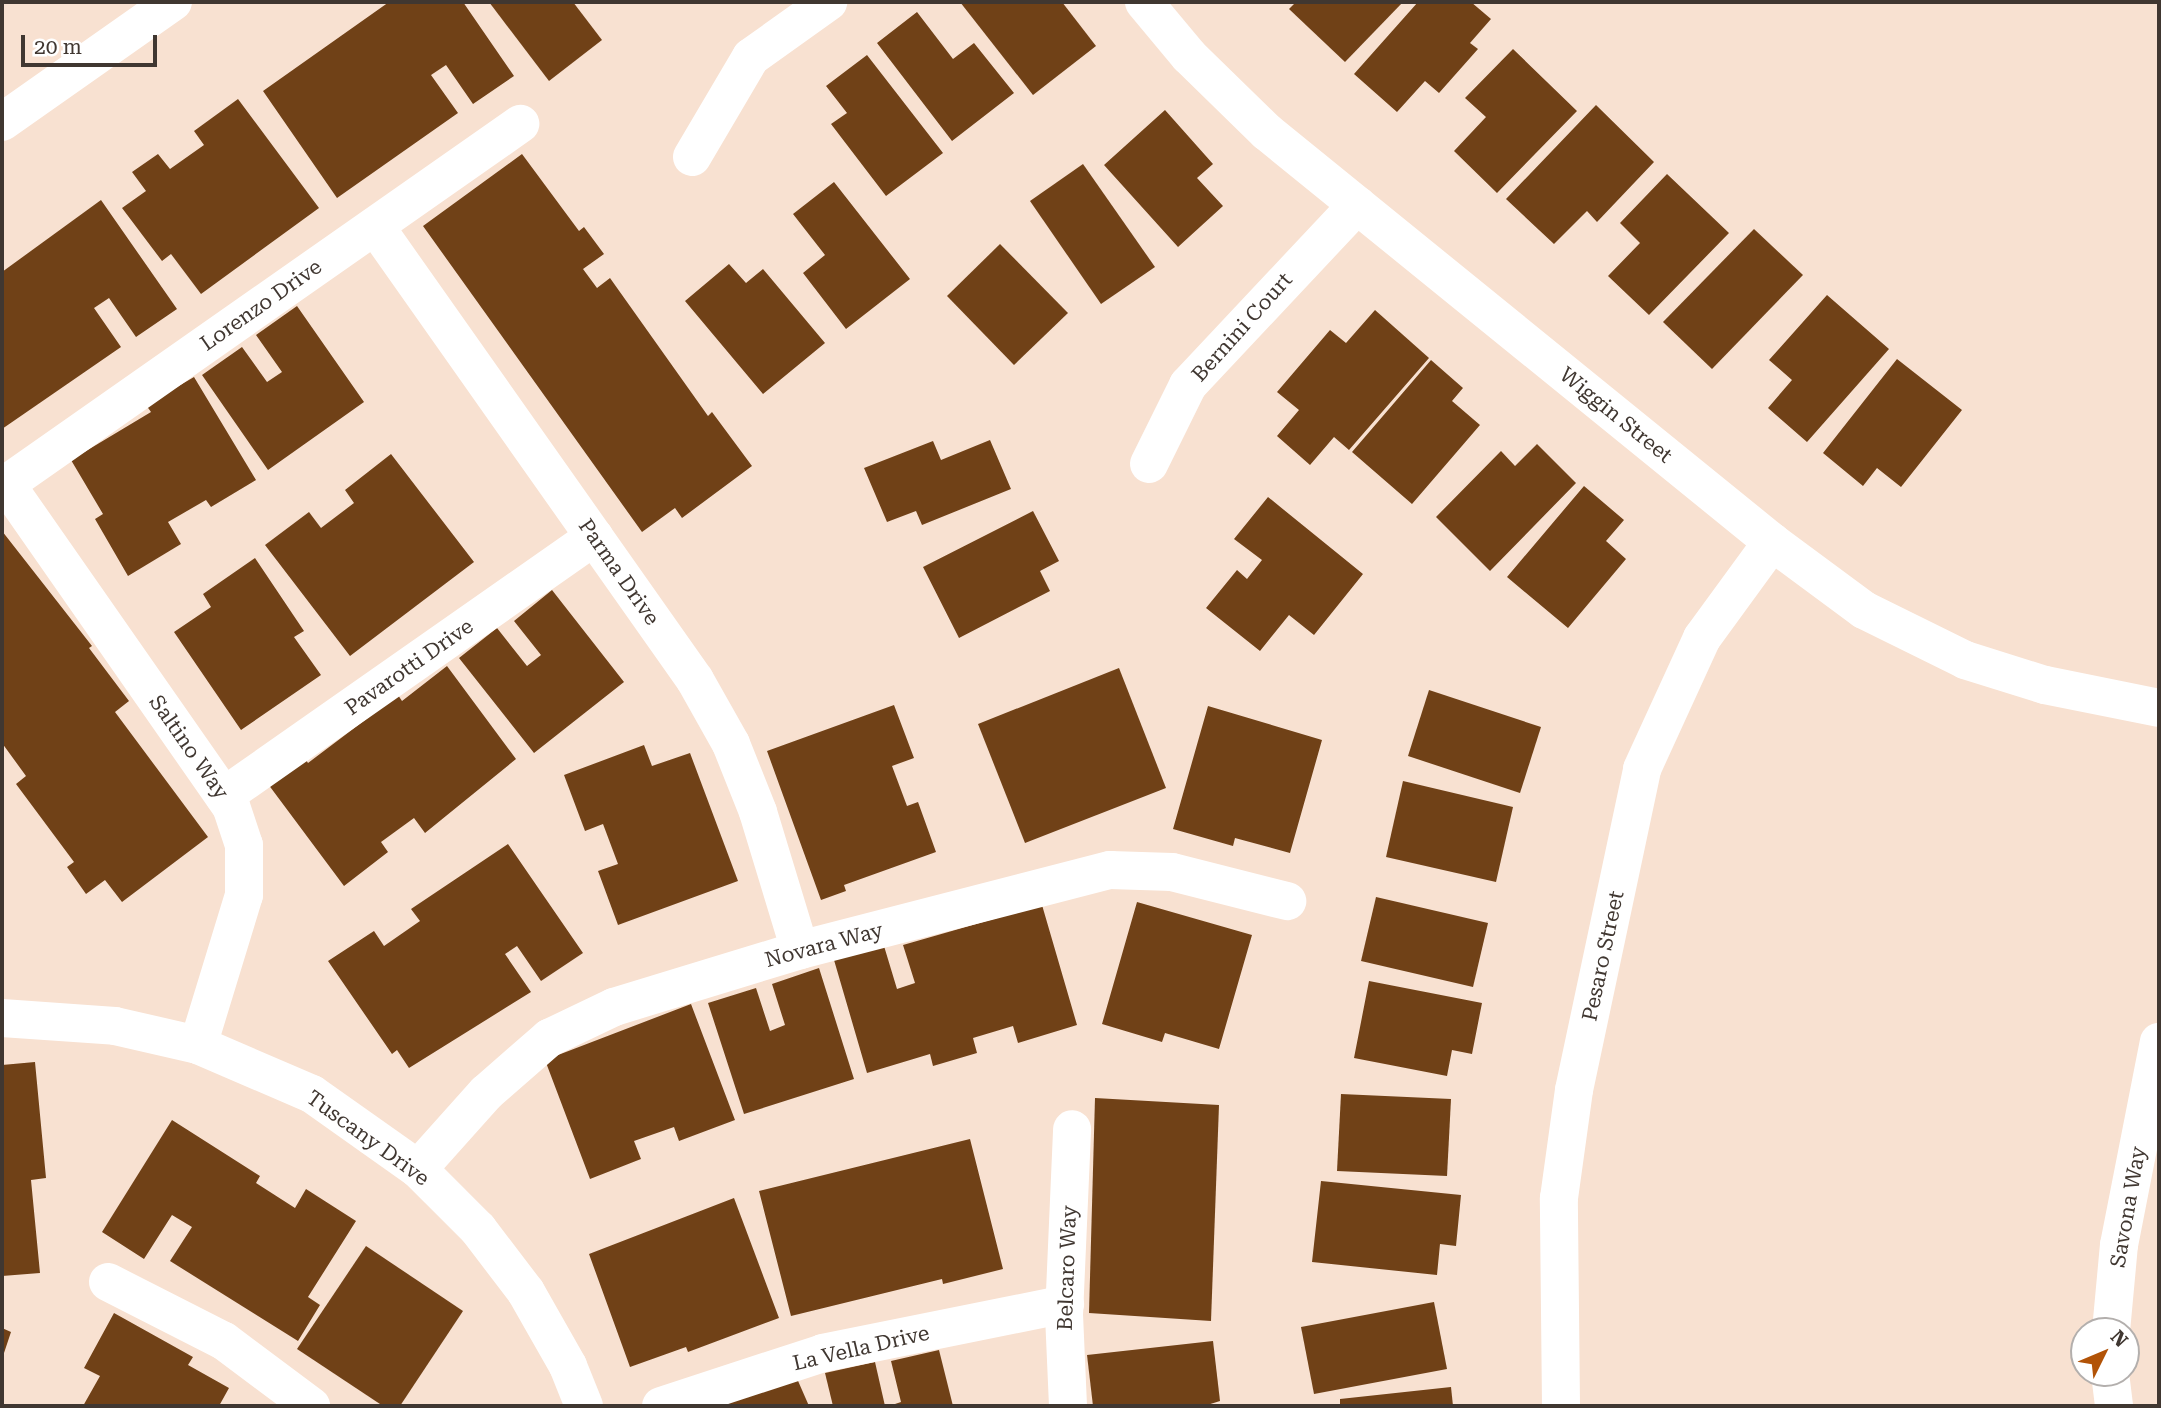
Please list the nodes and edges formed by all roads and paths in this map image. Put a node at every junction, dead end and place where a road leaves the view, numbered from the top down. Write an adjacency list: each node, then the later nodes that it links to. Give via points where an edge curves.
1 (173, 2): 4 (street)
2 (828, 2): 6 (street, via 751,57)
3 (1144, 2): 7 (street, Wiggin Street, via 1189,56 1267,132)
4 (2, 122)
5 (520, 124): 8 (street, Lorenzo Drive)
6 (692, 156)
7 (1357, 205): 9 (street, Bernini Court, via 1188,386); 12 (street, Wiggin Street)
8 (375, 226): 10 (street, Lorenzo Drive); 11 (street, Parma Drive)
9 (1149, 464)
10 (4, 485): 14 (street, Saltino Way)
11 (594, 537): 14 (street, Pavarotti Drive); 16 (street, Parma Drive, via 695,680 731,744 758,812)
12 (1772, 542): 13 (street, Wiggin Street, via 1864,610 1965,660 2045,685); 30 (street, Pesaro Street, via 1702,638 1642,769 1574,1090 1559,1198)
13 (2159, 708)
14 (224, 796): 19 (street, Saltino Way, via 244,845 244,895)
15 (1287, 901): 16 (street, Novara Way, via 1172,872 1110,870)
16 (800, 950): 21 (street, Novara Way, via 614,1007 549,1038 486,1093)
17 (2, 1018): 19 (street, Tuscany Drive, via 115,1026)
18 (2159, 1042): 24 (street, Savona Way, via 2119,1245)
19 (198, 1045): 21 (street, Tuscany Drive, via 312,1094)
20 (1072, 1129): 23 (street, Belcaro Way)
21 (418, 1169): 27 (street, Tuscany Drive, via 478,1229 526,1292 568,1366)
22 (108, 1282): 26 (street, via 224,1341)
23 (1065, 1304): 28 (street, La Vella Drive, via 823,1353); 29 (street, Belcaro Way)
24 (2112, 1317)
25 (2112, 1387): 31 (street)
26 (299, 1403)
27 (584, 1406)
28 (661, 1406)
29 (1068, 1406)
30 (1562, 1406)
31 (2114, 1406)

